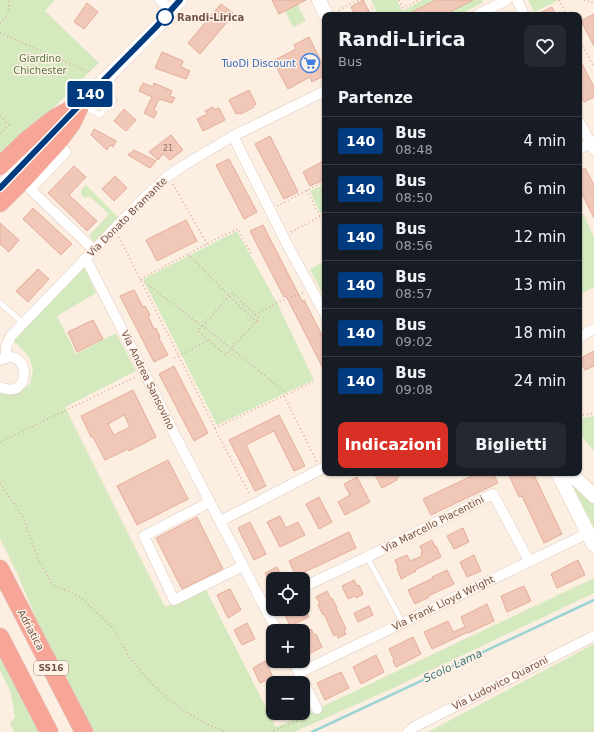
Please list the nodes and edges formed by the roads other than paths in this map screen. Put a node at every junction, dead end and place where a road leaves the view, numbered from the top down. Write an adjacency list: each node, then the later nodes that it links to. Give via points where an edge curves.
1 (160, 0): 5 (street)
2 (319, 0): 6 (street)
3 (507, 0): 7 (street)
4 (517, 0): 8 (street)
5 (175, 5): 11 (street)
6 (332, 12)
7 (483, 12)
8 (523, 12)
9 (322, 92): 13 (street, Via Donato Bramante)
10 (114, 100): 11 (lane, via 100,115)
11 (81, 104): 14 (highway, via 72,123); 17 (highway, via 55,118); 18 (street)
12 (582, 126): 15 (street)
13 (233, 136): 20 (street, Via Donato Bramante, via 168,176); 23 (street)
14 (57, 143): 19 (highway); 20 (street, via 66,152 30,189)
15 (593, 145): 16 (street)
16 (582, 148)
17 (0, 166)
18 (0, 188)
19 (0, 203)
20 (94, 250): 21 (street, Via Donato Bramante)
21 (85, 259): 24 (street, Via Donato Bramante); 33 (street, Via Andrea Sansovino)
22 (0, 303): 24 (lane)
23 (322, 309)
24 (23, 323): 27 (street, Via Donato Bramante, via 11,336)
25 (594, 329): 26 (street)
26 (582, 335)
27 (3, 359): 28 (street, Via Donato Bramante, via 16,359 25,371 20,385 10,389)
28 (0, 387)
29 (322, 469): 34 (street)
30 (560, 476): 35 (street)
31 (573, 476): 32 (street)
32 (594, 496)
33 (210, 502): 34 (street, Via Andrea Sansovino); 39 (street, via 144,536 174,600)
34 (220, 521): 39 (street, Via Andrea Sansovino)
35 (591, 539): 38 (street, Via Frank Lloyd Wright)
36 (0, 556): 43 (highway, SS16, via 15,585)
37 (367, 557): 38 (street, Via Marcello Piacentini, via 493,494); 41 (street, Via Marcello Piacentini); 46 (lane)
38 (529, 561): 46 (street, Via Frank Lloyd Wright)
39 (243, 566): 45 (street, Via Andrea Sansovino)
40 (0, 570): 43 (highway, Adriatica / SS16)
41 (310, 584)
42 (0, 585): 54 (highway, Adriatica / SS16)
43 (17, 603): 55 (highway, Adriatica / SS16)
44 (266, 604): 45 (street)
45 (263, 605): 47 (street, Via Andrea Sansovino)
46 (403, 623): 51 (street, Via Frank Lloyd Wright)
47 (273, 624)
48 (594, 636): 56 (street, Via Ludovico Quaroni)
49 (0, 637): 53 (highway)
50 (296, 668): 51 (street)
51 (299, 673): 52 (street)
52 (318, 709)
53 (48, 732)
54 (75, 732)
55 (84, 732)
56 (408, 732)

